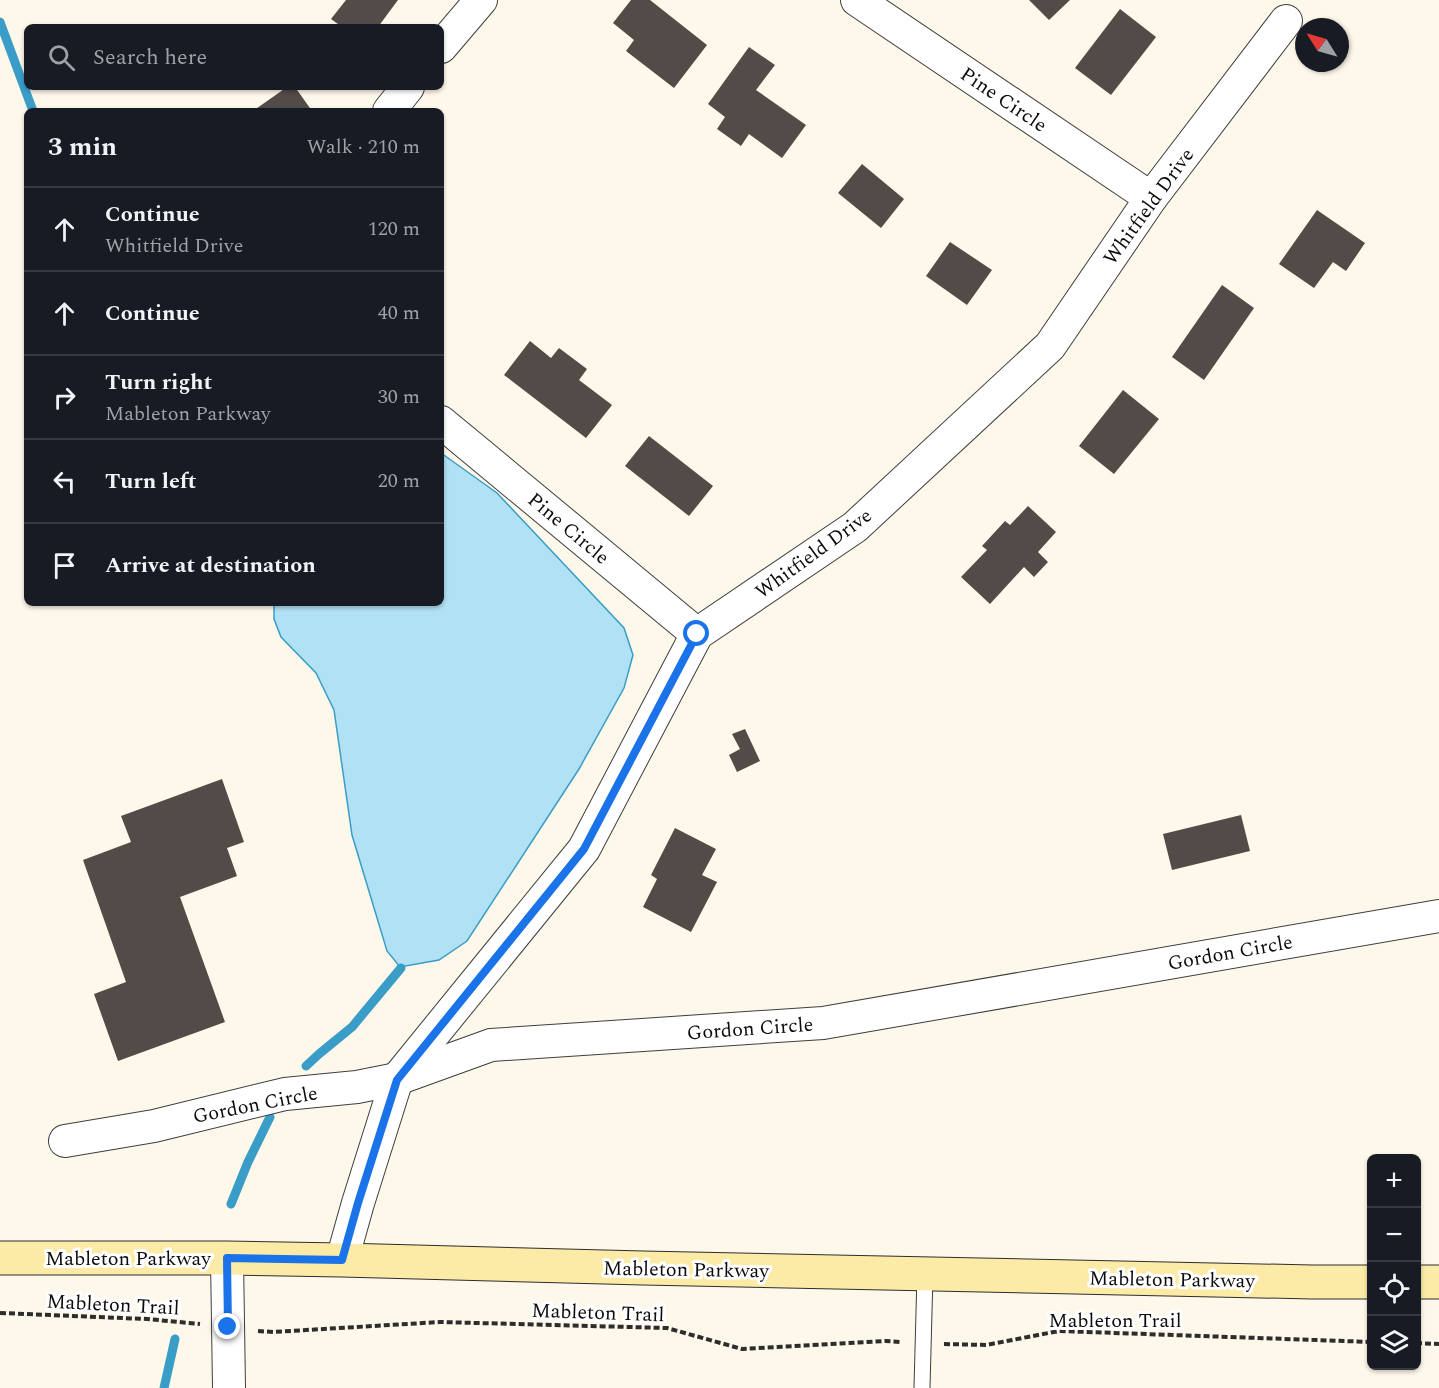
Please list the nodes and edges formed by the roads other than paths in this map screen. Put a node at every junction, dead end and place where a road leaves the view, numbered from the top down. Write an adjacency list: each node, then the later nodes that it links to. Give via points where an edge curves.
1 (481, 0): 4 (street)
2 (857, 0): 7 (street, Pine Circle)
3 (1286, 21): 7 (street, Whitfield Drive)
4 (444, 43)
5 (406, 90): 6 (street)
6 (391, 108)
7 (1151, 198): 9 (street, Whitfield Drive, via 1050,346 855,527)
8 (444, 424): 9 (street, Pine Circle)
9 (697, 634): 11 (street, Whitfield Drive, via 584,849)
10 (1439, 916): 11 (street, Gordon Circle, via 824,1023 491,1045)
11 (397, 1080): 12 (street, Gordon Circle, via 285,1094 154,1126); 15 (street)
12 (65, 1141)
13 (0, 1258): 14 (main road, Mableton Parkway)
14 (227, 1258): 15 (main road, Mableton Parkway); 20 (street)
15 (342, 1260): 16 (main road, Mableton Parkway)
16 (925, 1274): 17 (main road, Mableton Parkway); 21 (lane)
17 (1367, 1282)
18 (1421, 1282): 19 (main road)
19 (1439, 1282)
20 (229, 1388)
21 (922, 1388)

